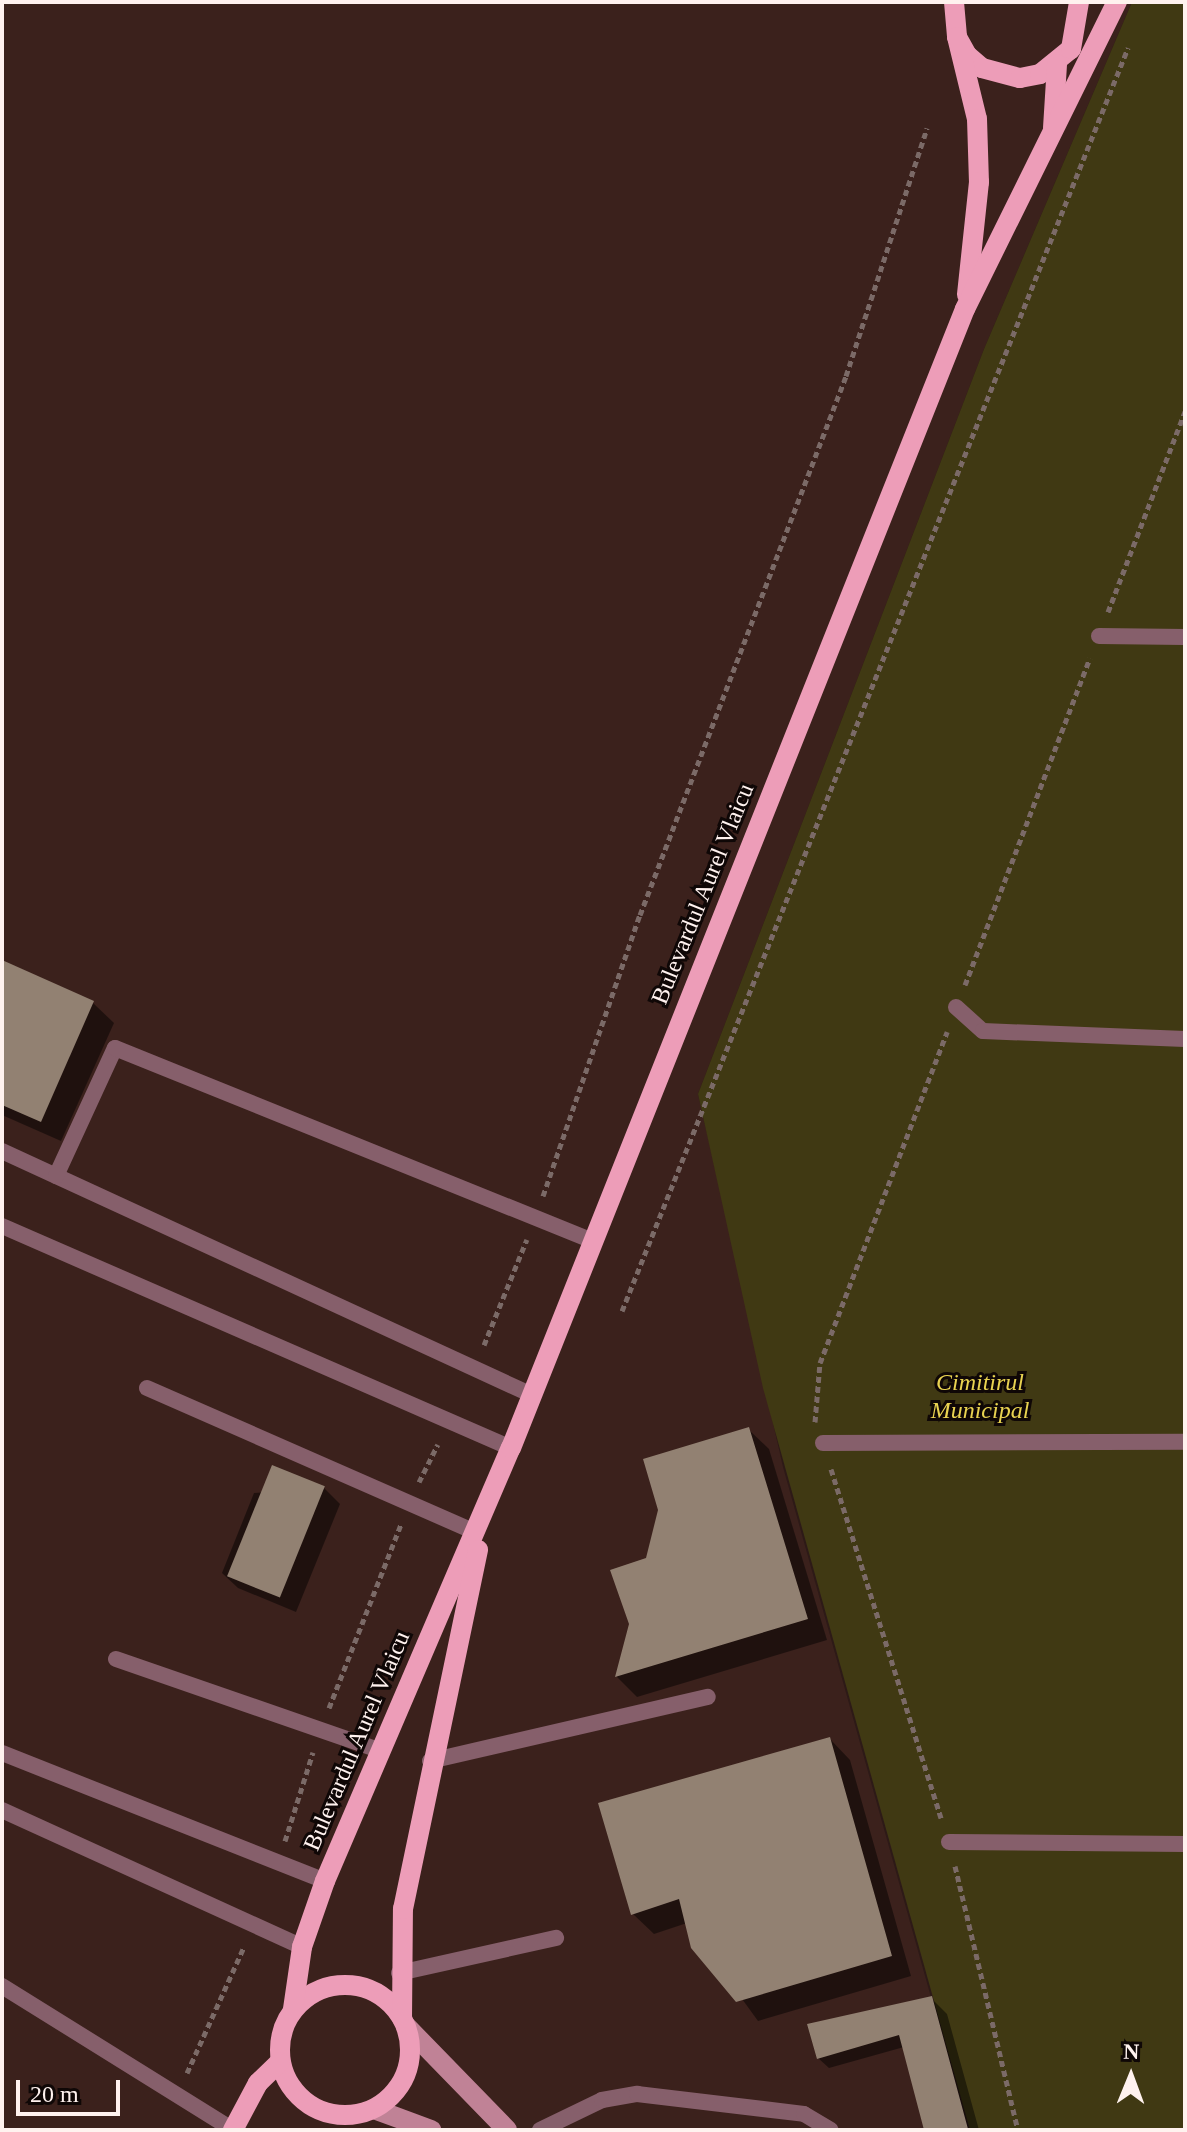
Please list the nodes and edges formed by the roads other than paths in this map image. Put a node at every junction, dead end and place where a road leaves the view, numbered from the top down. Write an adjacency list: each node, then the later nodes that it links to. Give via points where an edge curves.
1 (954, 2): 4 (main road, Bulevardul Aurel Vlaicu)
2 (1117, 2): 6 (main road, Bulevardul Aurel Vlaicu)
3 (1083, 5): 5 (main road, via 1079,31)
4 (957, 37): 5 (main road, via 975,61 1001,76 1040,74); 7 (main road, Bulevardul Aurel Vlaicu, via 977,119 979,182)
5 (1057, 64): 6 (main road, Bulevardul Aurel Vlaicu)
6 (1053, 136): 7 (main road, Bulevardul Aurel Vlaicu)
7 (965, 309): 15 (main road, Bulevardul Aurel Vlaicu)
8 (1099, 636): 9 (lane)
9 (1185, 637)
10 (956, 1007): 11 (lane, via 983,1031)
11 (1185, 1039)
12 (2, 1151): 13 (lane)
13 (56, 1176): 15 (lane, via 115,1048); 17 (lane)
14 (2, 1226): 20 (lane)
15 (593, 1241): 17 (main road, Bulevardul Aurel Vlaicu)
16 (147, 1388): 22 (lane)
17 (532, 1395): 20 (main road, Bulevardul Aurel Vlaicu)
18 (1185, 1442): 19 (lane)
19 (823, 1443)
20 (511, 1448): 21 (main road, Bulevardul Aurel Vlaicu)
21 (489, 1499): 22 (main road, Bulevardul Aurel Vlaicu); 27 (main road, Bulevardul Aurel Vlaicu)
22 (475, 1532): 25 (main road, Bulevardul Aurel Vlaicu)
23 (116, 1659): 25 (lane)
24 (708, 1697): 27 (lane)
25 (381, 1751): 31 (main road, Bulevardul Aurel Vlaicu)
26 (2, 1753): 31 (lane)
27 (430, 1761): 34 (main road, Bulevardul Aurel Vlaicu)
28 (2, 1810): 33 (lane)
29 (949, 1842): 30 (lane)
30 (1185, 1844)
31 (325, 1881): 33 (main road, Bulevardul Aurel Vlaicu)
32 (556, 1938): 34 (lane)
33 (302, 1947): 36 (main road, Bulevardul Aurel Vlaicu)
34 (399, 1973): 37 (main road, Bulevardul Aurel Vlaicu)
35 (2, 1986): 41 (lane)
36 (293, 2009): 37 (main road, via 326,1987 345,1985 383,1997); 38 (main road)
37 (404, 2022): 39 (main road, via 402,2083); 43 (main road)
38 (280, 2062): 40 (main road, via 300,2098); 41 (main road, via 258,2083)
39 (374, 2109): 40 (main road); 42 (main road)
40 (332, 2123)
41 (233, 2130)
42 (431, 2130)
43 (507, 2130)
44 (540, 2130): 45 (lane, via 602,2100 637,2094 804,2114)
45 (831, 2130)

